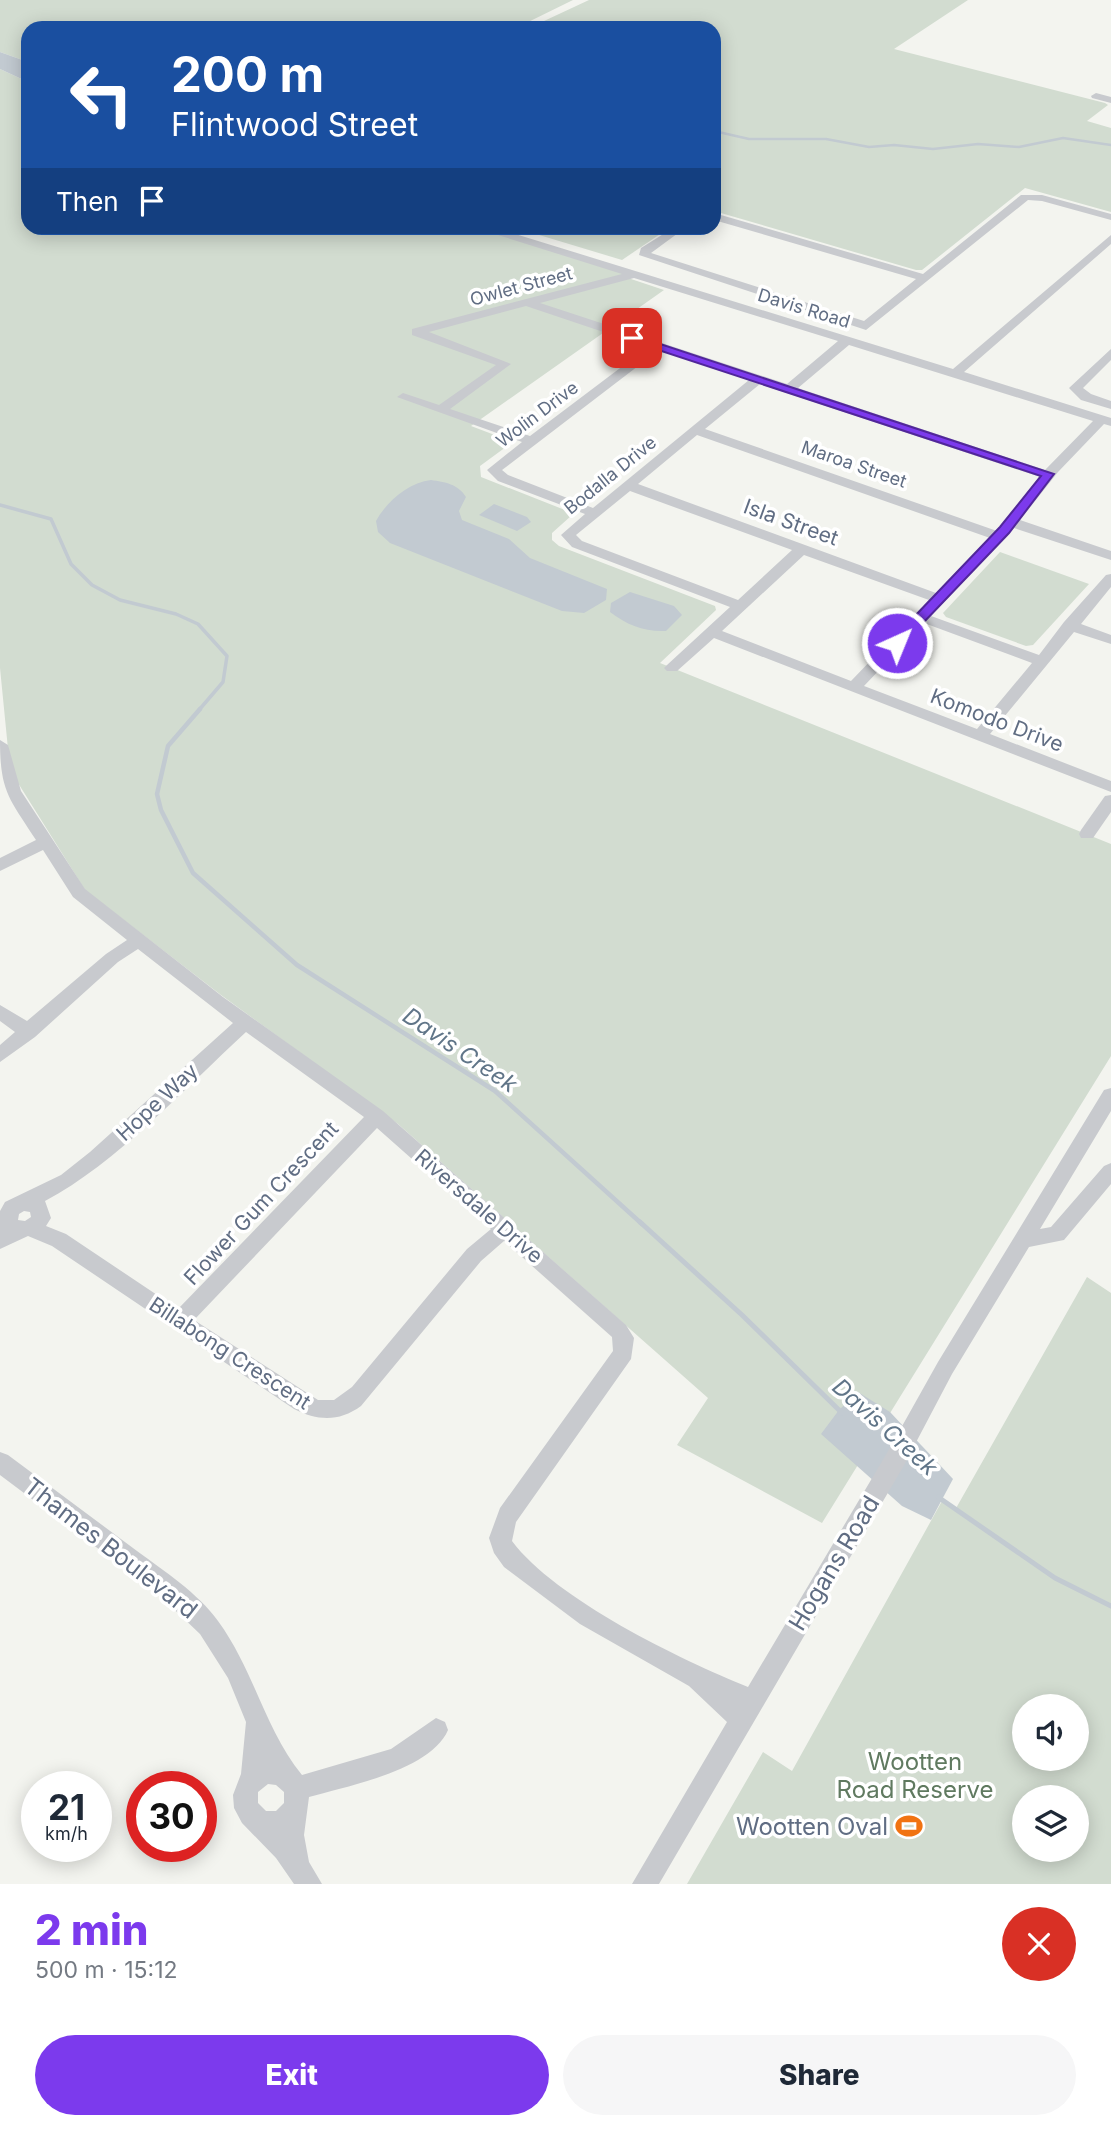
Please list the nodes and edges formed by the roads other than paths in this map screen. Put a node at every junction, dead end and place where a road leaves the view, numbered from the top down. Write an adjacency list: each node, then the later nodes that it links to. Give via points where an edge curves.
1 (1096, 96): 2 (street)
2 (1111, 100)
3 (721, 218): 9 (street)
4 (1111, 218): 9 (street, via 1026,197)
5 (509, 235): 8 (street, Davis Road)
6 (669, 235): 9 (street, via 645,250 645,255 866,326)
7 (1111, 238): 14 (street)
8 (635, 274): 10 (street, Owlet Street); 11 (street, Davis Road)
9 (925, 278)
10 (528, 303): 12 (street); 19 (street, Owlet Street, via 415,332 505,363)
11 (847, 340): 14 (street, Davis Road); 16 (street)
12 (657, 346): 15 (street); 22 (street, Wolin Drive)
13 (1111, 353): 18 (street, via 1075,388)
14 (955, 374): 20 (street, Davis Road)
15 (758, 380): 16 (street); 21 (street, Bodalla Drive)
16 (789, 390): 23 (street)
17 (402, 397): 19 (street)
18 (1111, 405)
19 (442, 409): 22 (street)
20 (1107, 420): 23 (street)
21 (695, 430): 24 (street, Bodalla Drive); 27 (street, Maroa Street)
22 (531, 441): 25 (street, Wolin Drive, via 494,473)
23 (1048, 474): 26 (street)
24 (627, 485): 25 (street, Bodalla Drive); 28 (street, Isla Street)
25 (594, 513): 32 (street, Bodalla Drive, via 568,538)
26 (1012, 522): 27 (street); 29 (street)
27 (999, 536): 31 (street)
28 (802, 549): 31 (street, Isla Street); 32 (street)
29 (1111, 556)
30 (1111, 578): 34 (street)
31 (939, 598): 33 (street)
32 (740, 606): 35 (street)
33 (921, 617): 37 (street); 39 (street)
34 (1069, 625): 36 (street); 37 (street)
35 (712, 632): 38 (street); 39 (street, Komodo Drive)
36 (1111, 640)
37 (1040, 661): 40 (street)
38 (672, 668)
39 (854, 687): 40 (street, Komodo Drive)
40 (980, 736): 42 (street, Komodo Drive)
41 (0, 745): 45 (street, Riversdale Drive, via 13,791)
42 (1111, 787)
43 (1111, 800): 44 (street)
44 (1087, 834)
45 (45, 842): 46 (street); 47 (street, Riversdale Drive, via 79,893)
46 (0, 864)
47 (139, 940): 49 (street, Riversdale Drive); 50 (street, via 112,958)
48 (0, 1013): 50 (street)
49 (245, 1022): 53 (street, Riversdale Drive); 56 (street, Hope Way, via 68,1180)
50 (29, 1032): 51 (street)
51 (0, 1055)
52 (1111, 1095): 58 (street, Hogans Road)
53 (376, 1116): 57 (street, Riversdale Drive); 60 (street, Flower Gum Crescent)
54 (1111, 1171): 58 (street, via 1057,1234)
55 (0, 1197): 56 (street, Billabong Crescent)
56 (20, 1216): 59 (street, Hope Way); 60 (street, Billabong Crescent)
57 (505, 1229): 60 (street, Billabong Crescent, via 482,1246 360,1394 338,1410 309,1407); 62 (street, Riversdale Drive, via 619,1331 626,1348 508,1515 501,1530 502,1547 511,1560 564,1601)
58 (1022, 1240): 62 (street, Hogans Road)
59 (0, 1241)
60 (180, 1321)
61 (0, 1462): 63 (street, Thames Boulevard, via 196,1613 229,1655)
62 (747, 1710): 69 (street, Hogans Road)
63 (255, 1713): 65 (street, Thames Boulevard); 66 (street, Thames Boulevard)
64 (436, 1730): 66 (street, via 398,1759)
65 (253, 1782): 66 (street, via 268,1772); 67 (street, via 245,1803)
66 (292, 1791): 67 (street, via 278,1822); 68 (street, Thames Boulevard, via 291,1835)
67 (258, 1822): 68 (street, Thames Boulevard)
68 (303, 1875)
69 (645, 1884)

